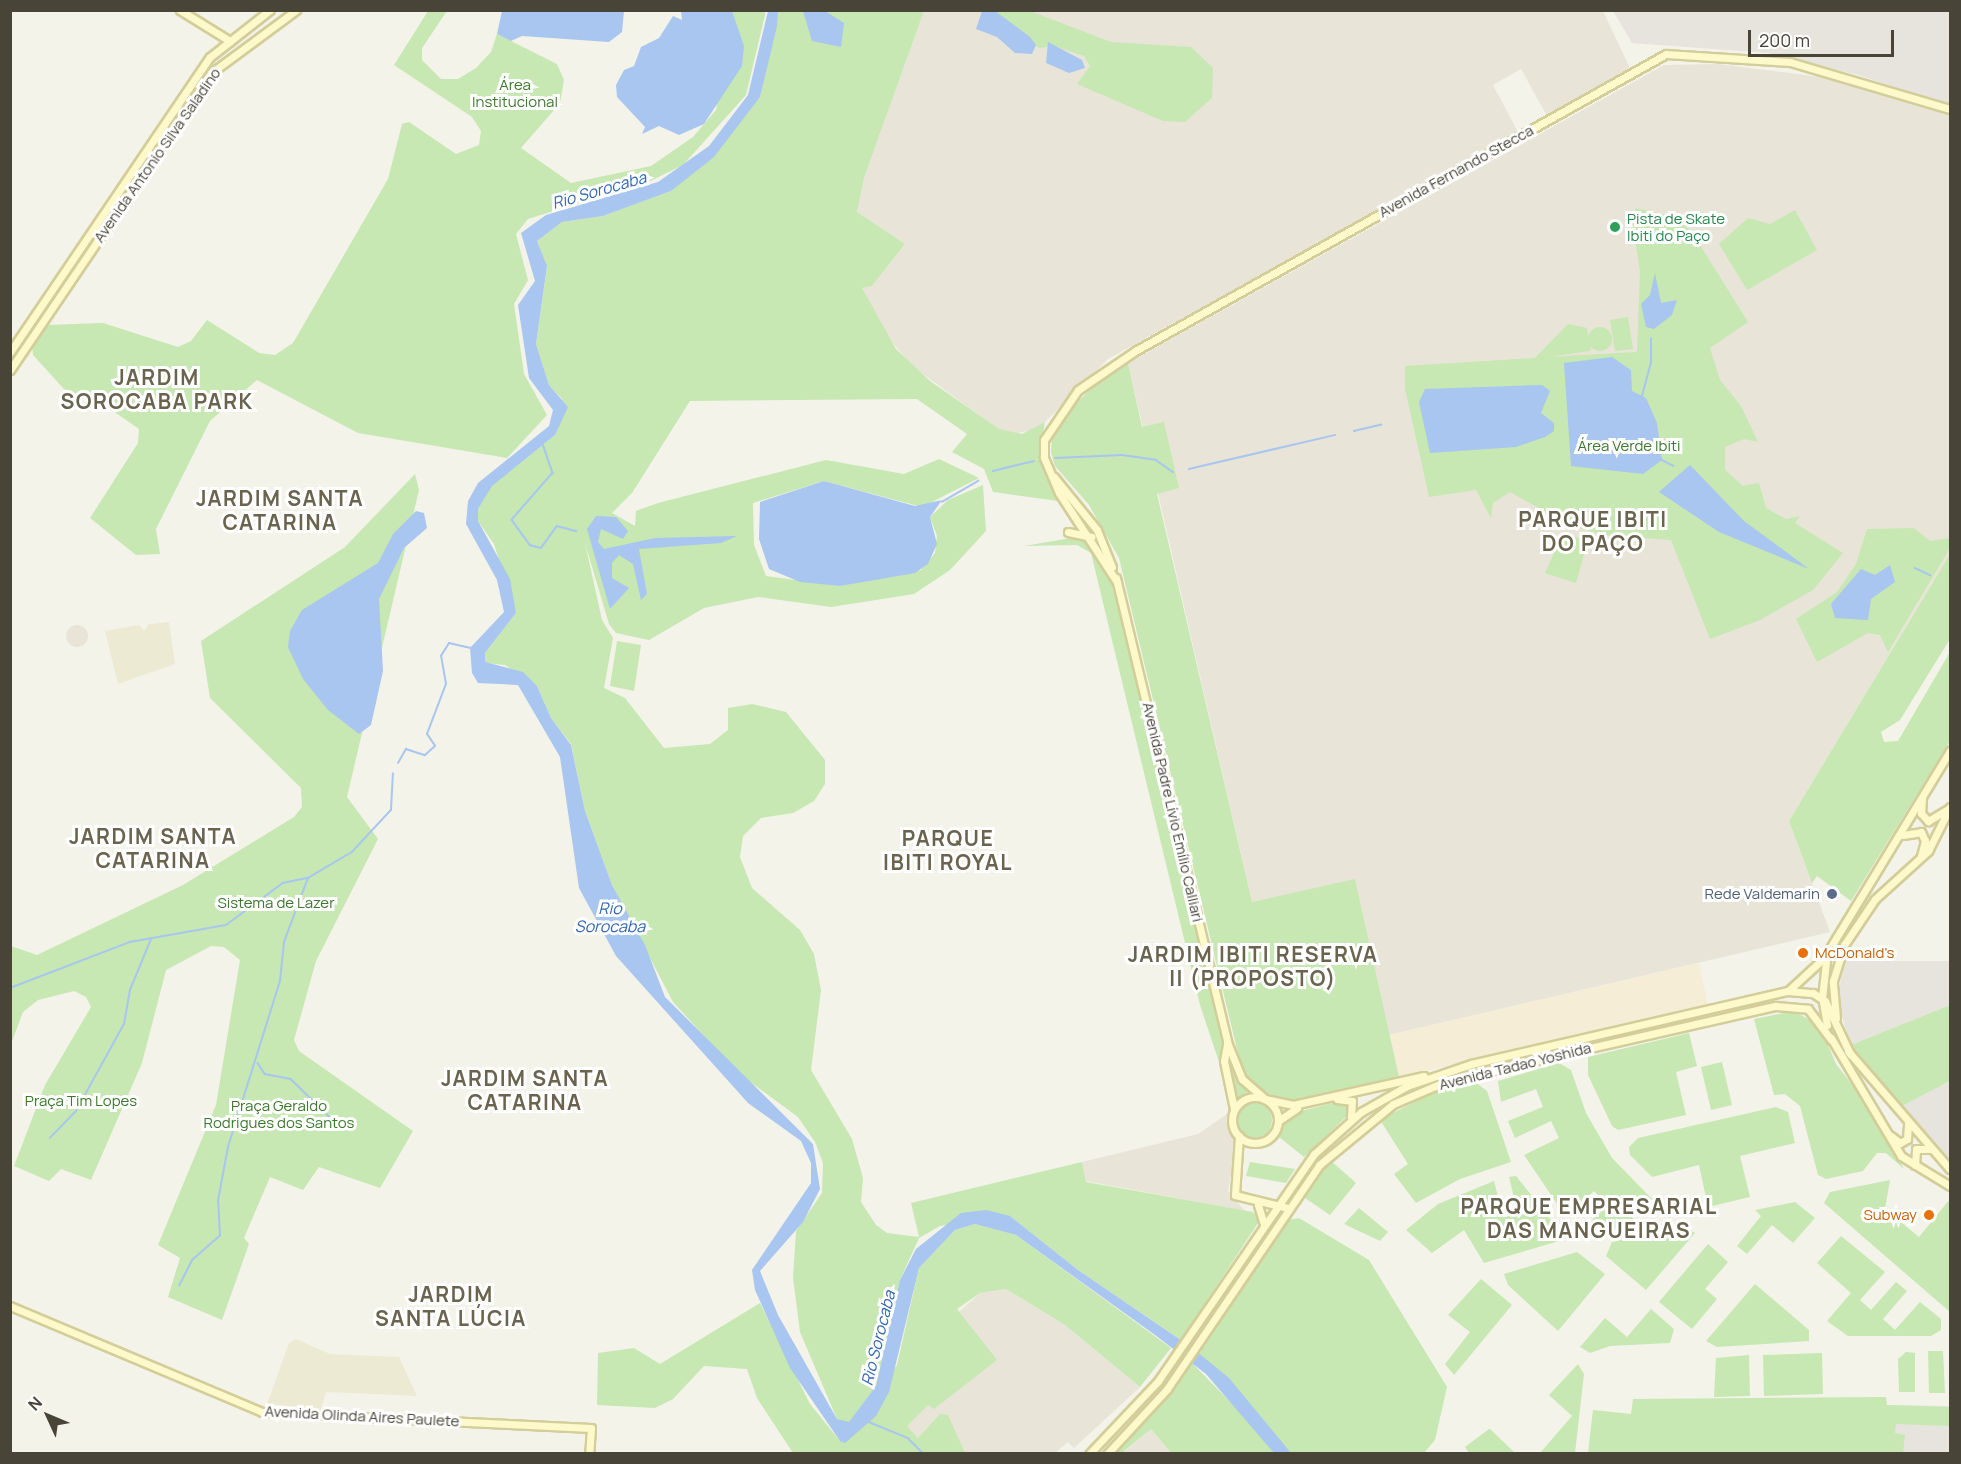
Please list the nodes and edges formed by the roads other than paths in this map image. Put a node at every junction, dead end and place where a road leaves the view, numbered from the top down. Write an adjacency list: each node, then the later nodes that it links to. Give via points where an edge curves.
1 (180, 10): 4 (main road)
2 (270, 10): 5 (main road, Avenida Antonio Silva Saladino)
3 (296, 10): 9 (main road, Avenida Antonio Silva Saladino, via 211,73)
4 (212, 32): 5 (main road); 6 (main road)
5 (230, 41): 6 (main road, Avenida Antonio Silva Saladino)
6 (220, 48): 8 (main road, Avenida Antonio Silva Saladino)
7 (1950, 108): 12 (main road, Avenida Fernando Stecca, via 1790,62 1666,54 1103,369 1055,418 1044,440)
8 (88, 236): 9 (main road, via 89,247); 10 (main road, Avenida Antonio Silva Saladino)
9 (68, 284): 11 (main road, Avenida Antonio Silva Saladino)
10 (10, 352)
11 (10, 370)
12 (1050, 473): 13 (main road, Avenida Fernando Stecca); 16 (main road, Avenida Padre Lívio Emílio Calliari, via 1097,530)
13 (1061, 503): 15 (main road, Avenida Padre Lívio Emílio Calliari)
14 (1068, 532): 15 (main road)
15 (1091, 537): 16 (main road, Avenida Padre Lívio Emílio Calliari)
16 (1117, 582): 26 (main road, Avenida Padre Lívio Emílio Calliari)
17 (1950, 751): 18 (main road)
18 (1923, 797): 19 (main road, via 1922,813 1928,821 1938,819); 20 (main road)
19 (1950, 807): 21 (main road)
20 (1887, 856): 21 (main road, via 1904,833 1914,830 1925,841); 22 (main road, Avenida Tadao Yoshida)
21 (1920, 858): 27 (main road, via 1875,899 1839,953 1833,1001)
22 (1826, 954): 23 (main road, Avenida Tadao Yoshida, via 1815,972); 24 (main road)
23 (1788, 991): 24 (main road, Avenida Tadao Yoshida); 28 (main road, Avenida Tadao Yoshida)
24 (1822, 998): 25 (main road); 27 (main road)
25 (1832, 1040): 32 (main road, Avenida Tadao Yoshida); 42 (main road, Avenida Tadao Yoshida, via 1814,1013 1788,1004 1449,1080 1363,1124 1319,1165)
26 (1227, 1042): 29 (main road, Avenida Padre Lívio Emílio Calliari, via 1242,1079); 30 (main road, Avenida Padre Lívio Emílio Calliari, via 1224,1061)
27 (1850, 1054): 31 (main road)
28 (1435, 1074): 29 (main road, via 1293,1105); 34 (main road, Avenida Tadao Yoshida, via 1379,1101)
29 (1265, 1099): 30 (main road, via 1244,1100); 33 (main road)
30 (1233, 1113): 35 (main road)
31 (1904, 1117): 32 (main road, via 1910,1134 1900,1143); 36 (main road)
32 (1881, 1118): 37 (main road, via 1889,1140)
33 (1278, 1121): 34 (main road, via 1286,1111 1343,1097 1355,1107); 35 (main road, via 1263,1141)
34 (1347, 1124): 41 (main road, Avenida Tadao Yoshida, via 1314,1154)
35 (1239, 1136): 40 (main road, via 1233,1192)
36 (1937, 1154): 37 (main road, via 1926,1147 1916,1149 1911,1158); 38 (main road)
37 (1917, 1168): 39 (main road)
38 (1950, 1169)
39 (1950, 1186)
40 (1258, 1204): 41 (main road); 43 (main road)
41 (1275, 1207): 42 (main road); 43 (main road, Avenida Tadao Yoshida)
42 (1288, 1208): 47 (main road, Avenida Tadao Yoshida, via 1213,1322 1128,1433)
43 (1264, 1226): 46 (main road, Avenida Tadao Yoshida, via 1204,1316 1119,1426)
44 (10, 1306): 45 (main road, Avenida Olinda Aires Paulete, via 262,1412 591,1428)
45 (590, 1454)
46 (1089, 1454)
47 (1107, 1454)

